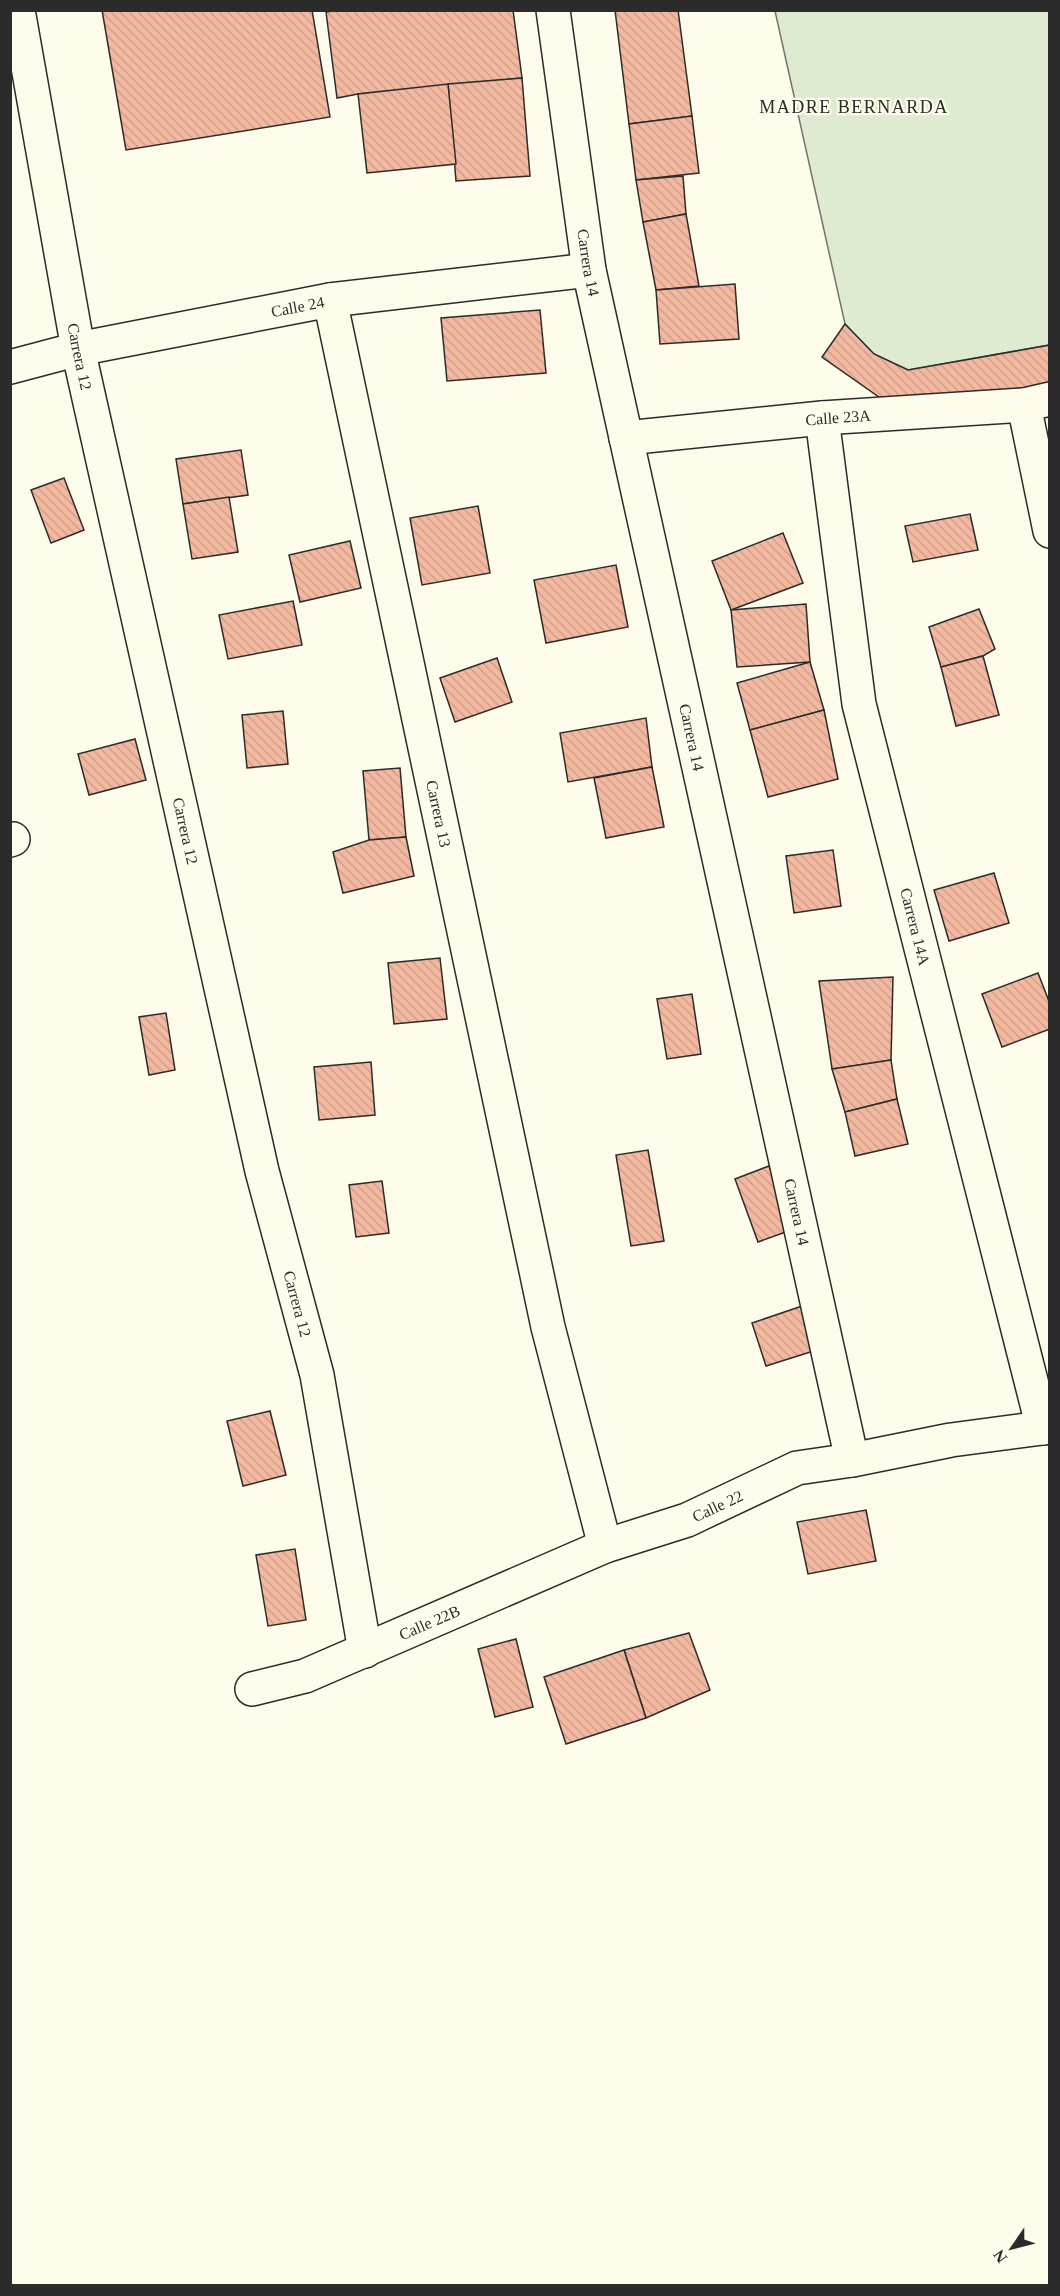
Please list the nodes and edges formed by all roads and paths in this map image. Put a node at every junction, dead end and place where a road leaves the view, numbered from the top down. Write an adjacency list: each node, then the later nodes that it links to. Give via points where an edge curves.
1 (18, 10): 5 (street, Carrera 12)
2 (553, 10): 3 (street, Carrera 14)
3 (589, 270): 4 (street, Calle 24); 9 (street, Carrera 14)
4 (330, 300): 5 (street, Calle 24); 13 (street, Carrera 13, via 548,1327)
5 (78, 349): 6 (street, Calle 24); 14 (street, Carrera 12, via 262,1171 317,1375)
6 (10, 367)
7 (1037, 402): 8 (street, Calle 23A); 10 (street)
8 (822, 418): 9 (street, Calle 23A); 11 (street, Carrera 14A, via 859,704)
9 (626, 438): 12 (street, Carrera 14)
10 (1050, 531)
11 (1046, 1428): 12 (street, Calle 22, via 951,1440)
12 (852, 1460): 13 (street, Calle 22, via 797,1468 687,1520)
13 (605, 1546): 14 (street, Calle 22B)
14 (365, 1651): 15 (street, Calle 22B, via 305,1676)
15 (252, 1689)

